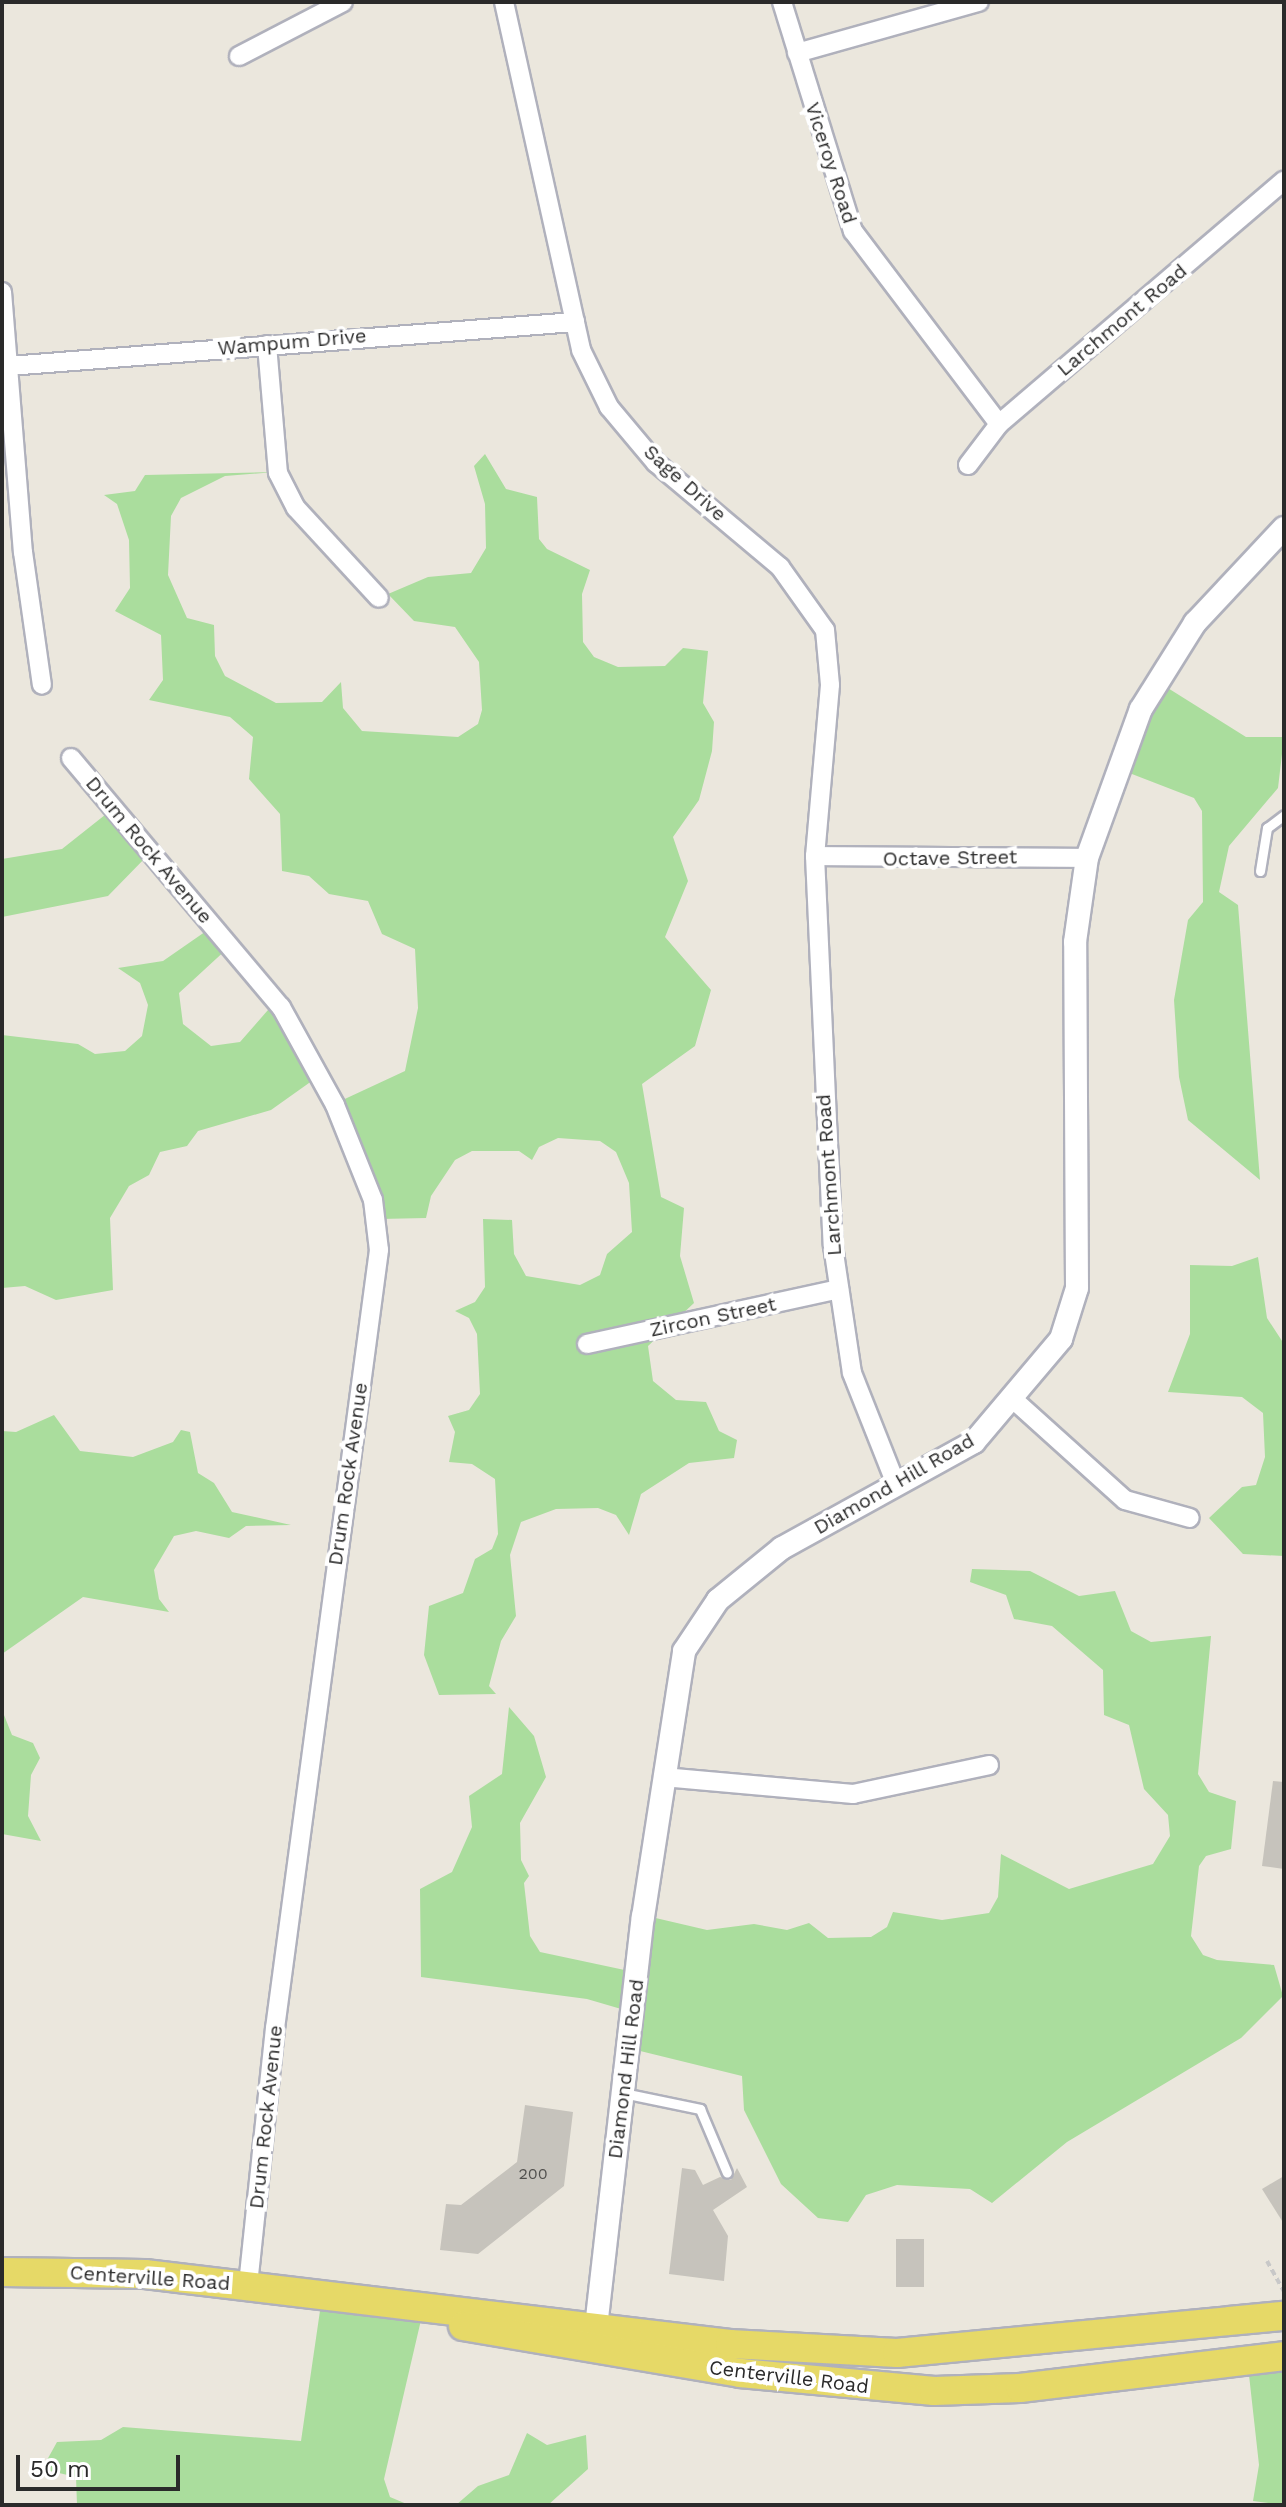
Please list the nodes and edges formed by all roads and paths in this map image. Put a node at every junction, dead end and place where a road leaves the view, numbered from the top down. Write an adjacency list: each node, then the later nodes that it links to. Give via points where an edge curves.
1 (343, 2): 6 (street)
2 (504, 2): 9 (street, Sage Drive)
3 (782, 2): 5 (street, Viceroy Road)
4 (979, 2): 5 (street)
5 (797, 53): 12 (street, Viceroy Road, via 853,231)
6 (239, 56)
7 (1284, 181): 12 (street, Larchmont Road)
8 (2, 292): 11 (street)
9 (575, 322): 10 (street, Wampum Drive); 19 (street, Sage Drive, via 581,350 609,407 656,463 780,567 825,630 830,685)
10 (267, 345): 11 (street, Wampum Drive); 15 (street, via 278,473 296,508)
11 (9, 366): 16 (street, via 23,552)
12 (999, 424): 13 (street, Larchmont Road)
13 (968, 465)
14 (1284, 528): 20 (street, Diamond Hill Road, via 1195,623 1141,709)
15 (379, 598)
16 (42, 685)
17 (71, 758): 33 (street, Drum Rock Avenue, via 281,1007 335,1105 373,1200 379,1250 275,2028)
18 (1284, 815): 21 (lane, via 1267,828)
19 (815, 856): 20 (street, Octave Street); 22 (street, Larchmont Road, via 820,1047)
20 (1087, 858): 24 (street, Diamond Hill Road, via 1075,942 1077,1288 1061,1339)
21 (1260, 871)
22 (839, 1289): 23 (street, Zircon Street); 25 (street, Larchmont Road, via 852,1373)
23 (587, 1344)
24 (1014, 1400): 25 (street, Diamond Hill Road, via 974,1442); 26 (street, via 1125,1500)
25 (896, 1484): 28 (street, Diamond Hill Road, via 782,1548 702,1620 675,1681)
26 (1190, 1518)
27 (989, 1765): 28 (street, via 853,1794)
28 (663, 1777): 29 (street, Diamond Hill Road)
29 (623, 2093): 30 (lane, via 700,2109); 36 (street, Diamond Hill Road)
30 (727, 2173)
31 (1267, 2261): 34 (path)
32 (2, 2272): 33 (main road, Centerville Road, via 145,2274)
33 (248, 2285): 36 (main road, Centerville Road)
34 (1284, 2292)
35 (1284, 2316): 37 (main road, Centerville Road)
36 (595, 2338): 38 (main road, Centerville Road, via 897,2353); 41 (main road, Centerville Road, via 847,2385)
37 (1044, 2342): 38 (main road, Centerville Road); 40 (main road)
38 (1007, 2344): 41 (main road)
39 (1284, 2356): 40 (main road, Centerville Road)
40 (1054, 2383): 41 (main road, Centerville Road)
41 (1020, 2388)

